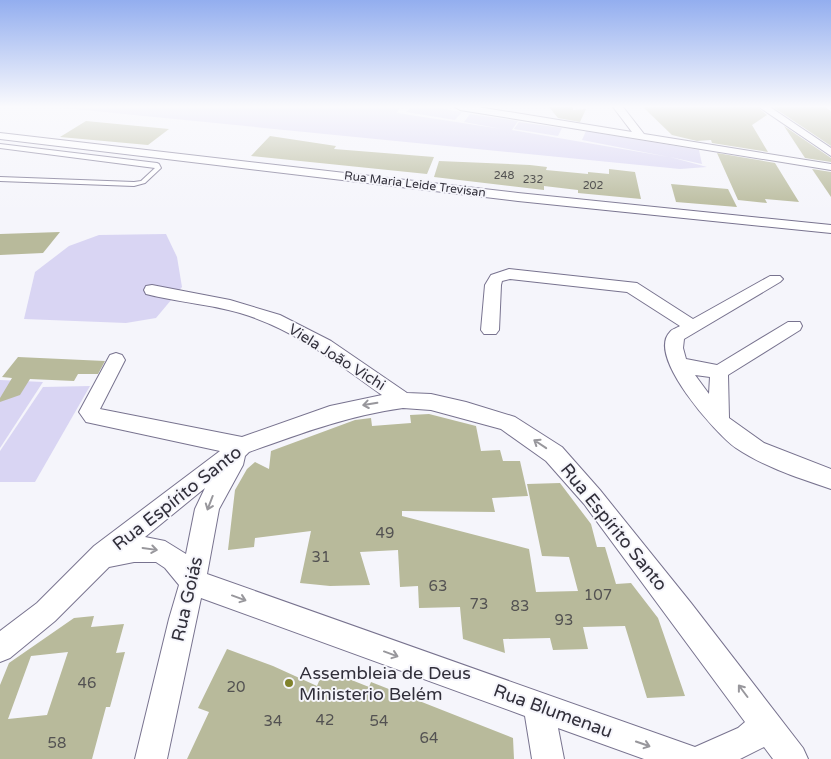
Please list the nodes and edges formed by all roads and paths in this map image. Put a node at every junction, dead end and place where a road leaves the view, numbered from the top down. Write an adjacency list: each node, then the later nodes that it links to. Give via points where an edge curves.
1 (55, 142): 8 (street, Rua Maria Leide Trevisan, via 518,197)
2 (680, 142): 6 (street)
3 (816, 142): 5 (street)
4 (0, 146): 7 (lane, via 157,165 158,168 143,182 134,184)
5 (831, 153)
6 (831, 167)
7 (0, 179)
8 (831, 229)
9 (775, 279): 11 (street)
10 (152, 290): 17 (street, Viela João Vichi, via 225,304 274,319 310,337)
11 (692, 326): 13 (street, via 631,287 509,274 496,278 493,285); 15 (street, via 676,336 673,343)
12 (794, 326): 16 (street)
13 (490, 330)
14 (116, 360): 19 (street, via 89,412 93,416)
15 (678, 365): 16 (street); 18 (street)
16 (719, 372): 18 (street)
17 (404, 400): 19 (street, Rua Espírito Santo, one-way to 19, via 330,414); 25 (street, Rua Espírito Santo, one-way to 17, via 592,497 554,454 508,423 430,402)
18 (719, 422): 20 (street, via 749,445 788,465)
19 (242, 446): 21 (street, Rua Espírito Santo); 22 (street, Rua Goiás, one-way to 22, via 207,509)
20 (831, 479)
21 (102, 555): 22 (street, one-way to 22, via 146,548 164,552 181,564); 23 (street, Rua Espírito Santo, via 46,612)
22 (193, 582): 24 (street, Rua Blumenau, one-way to 24); 26 (street, Rua Goiás)
23 (0, 648)
24 (539, 707): 27 (street); 28 (street, Rua Blumenau, one-way to 28)
25 (766, 724): 29 (street, via 749,739); 30 (street, Rua Espírito Santo)
26 (151, 759)
27 (548, 759)
28 (687, 759)
29 (704, 759)
30 (792, 759)

